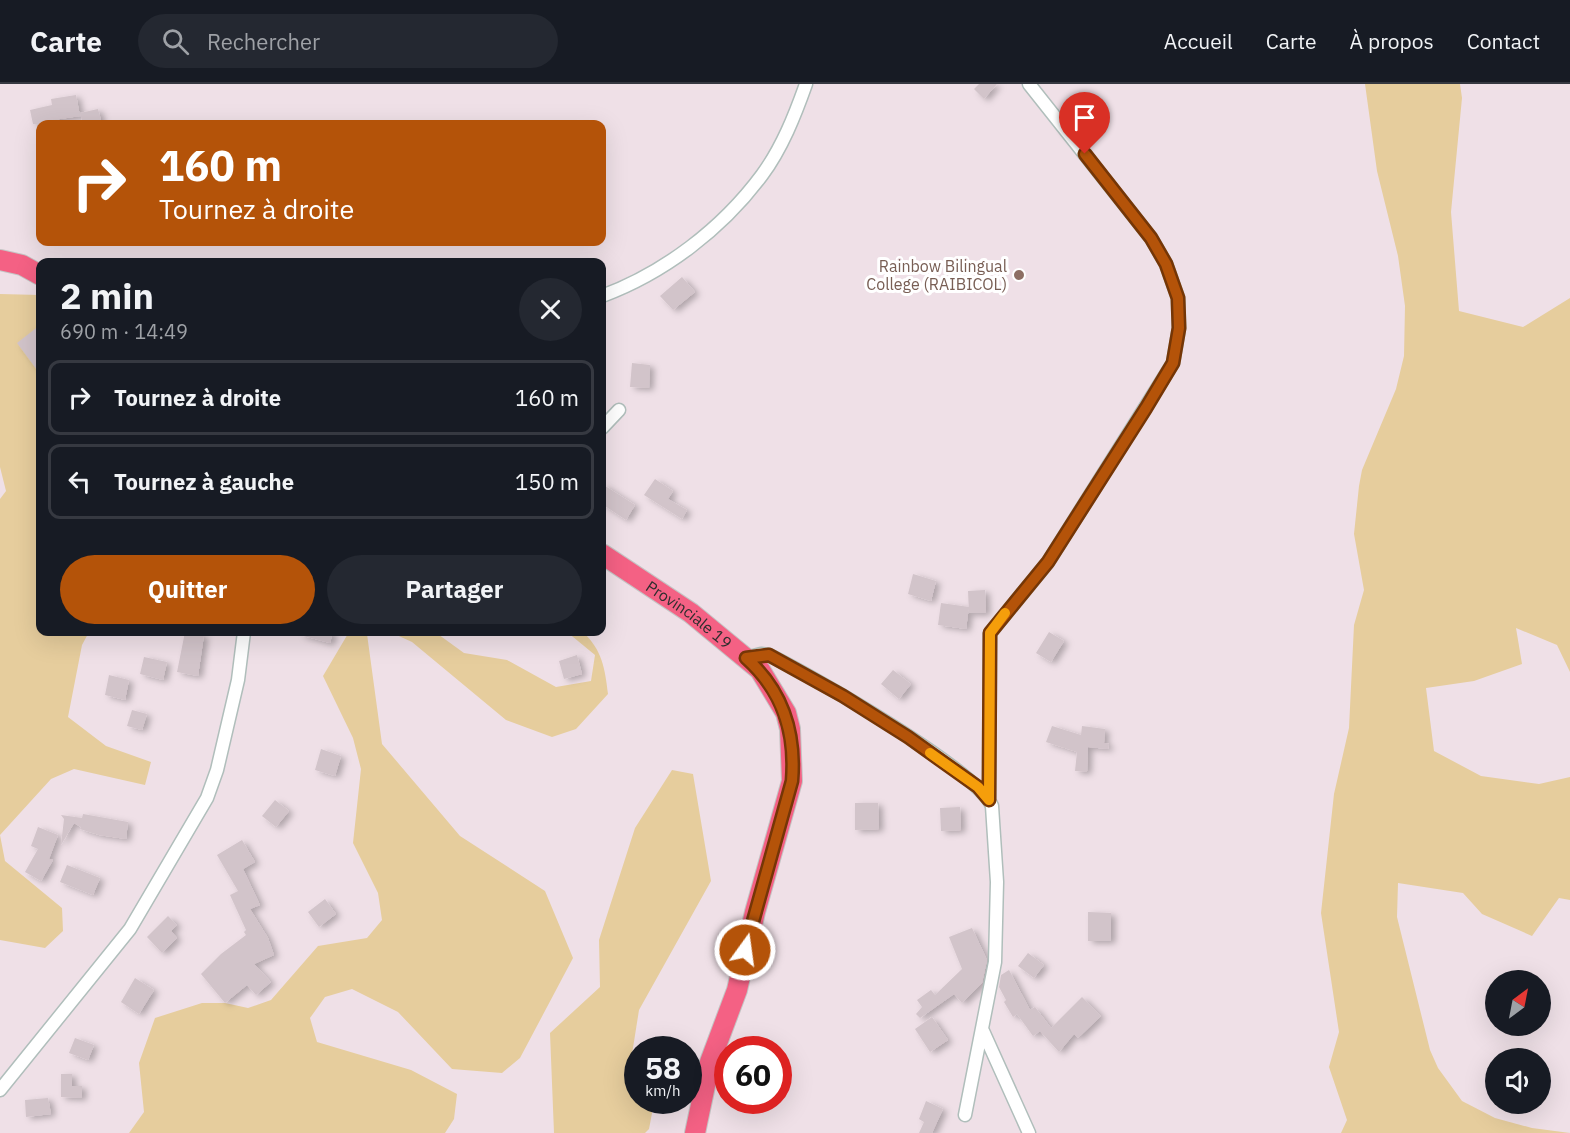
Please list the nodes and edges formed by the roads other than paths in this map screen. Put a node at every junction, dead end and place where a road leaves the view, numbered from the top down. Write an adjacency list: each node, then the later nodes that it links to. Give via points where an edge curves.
1 (806, 84): 5 (street, via 794,118 762,175 728,213 682,254 632,285)
2 (1029, 84): 11 (street, via 1151,238 1166,264 1178,298 1179,328 1173,363 1146,408 1048,562 990,633)
3 (0, 260): 4 (main road)
4 (36, 272)
5 (606, 295)
6 (619, 410): 7 (street)
7 (606, 424)
8 (606, 557): 10 (main road, Provinciale 19, via 692,613)
9 (244, 636): 13 (street, via 238,680 207,798 130,929)
10 (746, 658): 11 (street, via 769,655 843,696 908,737 978,787); 15 (main road, Provinciale 19, via 768,681 786,713 792,745 792,781 736,990 710,1062)
11 (989, 800): 12 (street, via 997,905 995,962)
12 (983, 1031): 14 (street); 16 (street)
13 (0, 1090)
14 (965, 1115)
15 (695, 1133)
16 (1029, 1133)

